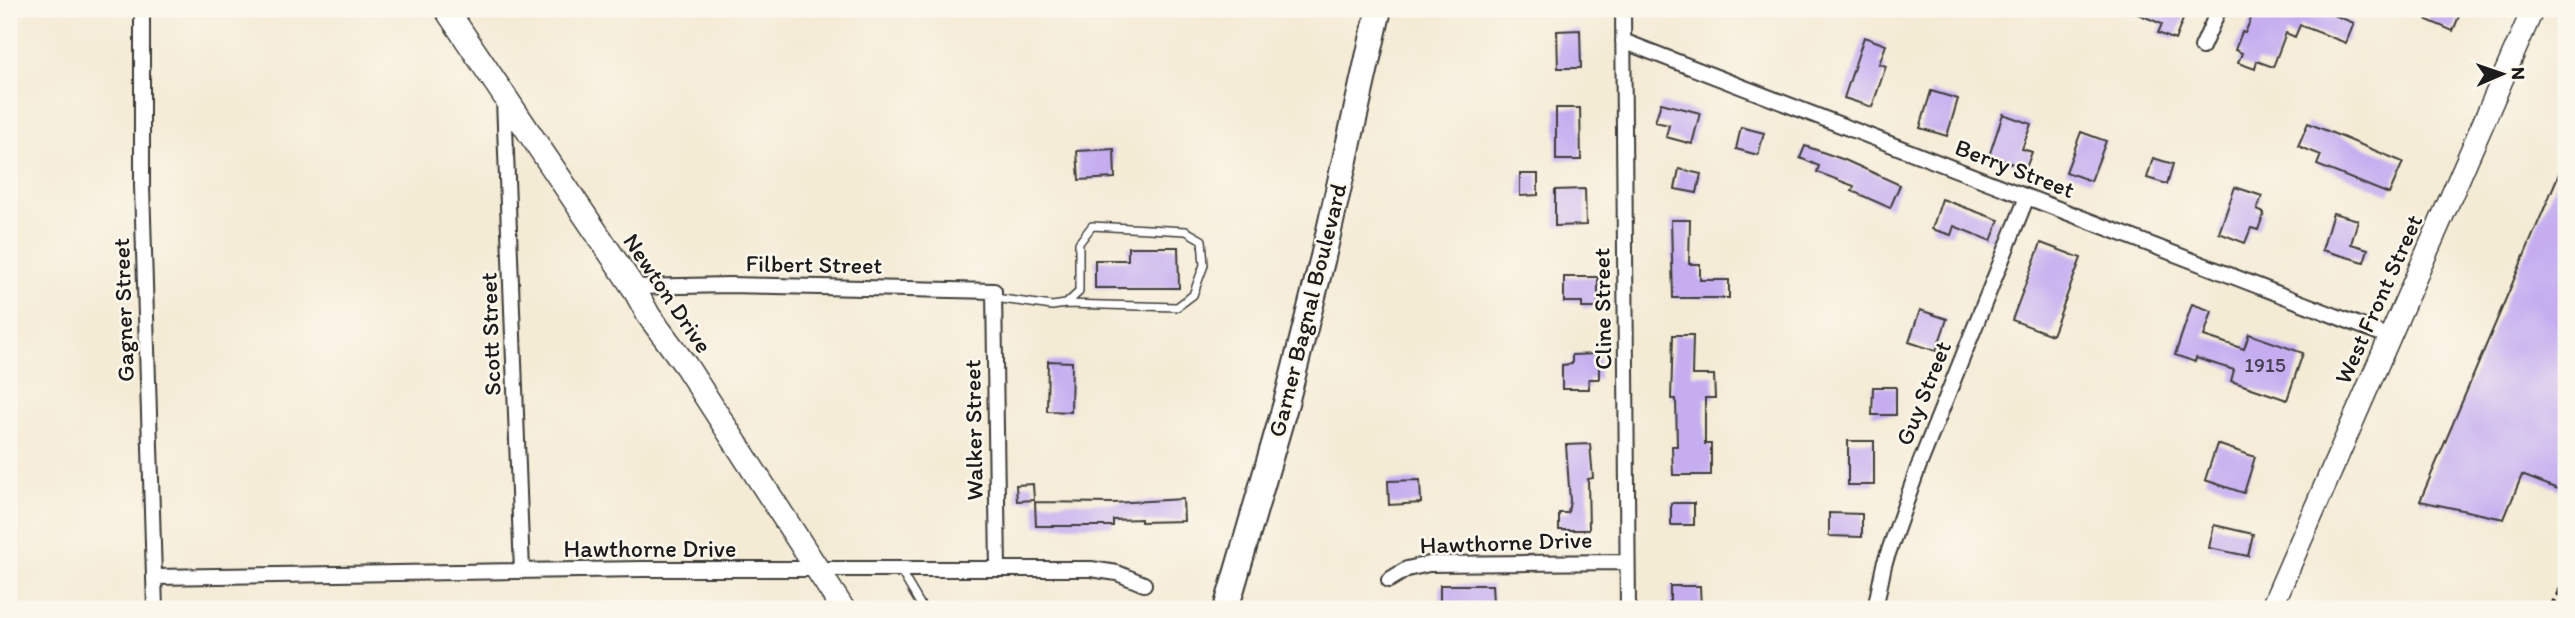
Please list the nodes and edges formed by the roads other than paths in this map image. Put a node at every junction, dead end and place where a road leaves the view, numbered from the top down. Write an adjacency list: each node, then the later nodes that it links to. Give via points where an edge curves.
1 (142, 9): 20 (street, Gagner Street, via 142,186)
2 (446, 9): 9 (main road, Newton Drive)
3 (1379, 9): 26 (highway, Garner Bagnal Boulevard, via 1323,257)
4 (1623, 9): 7 (street, Cline Street)
5 (2219, 9): 8 (street)
6 (2533, 9): 14 (main road, West Front Street)
7 (1623, 41): 10 (street, Berry Street); 15 (street, Cline Street)
8 (2202, 47)
9 (504, 95): 11 (main road, Newton Drive); 18 (street, Scott Street)
10 (2026, 197): 14 (street, Berry Street); 28 (street, Guy Street, via 1918,468 1884,565)
11 (633, 287): 12 (street, Filbert Street, via 730,285); 19 (main road, Newton Drive)
12 (994, 294): 13 (lane, via 1052,306); 16 (street, Walker Street)
13 (1066, 304): 13 (lane, via 1079,292 1079,243 1091,226 1186,231 1202,240 1204,265 1193,295 1177,307)
14 (2390, 337): 29 (main road, West Front Street)
15 (1627, 562): 21 (street, Hawthorne Drive, via 1429,564 1407,569); 27 (street, Cline Street)
16 (999, 569): 17 (street, Hawthorne Drive); 22 (street, Hawthorne Drive, via 1091,569)
17 (900, 570): 19 (street, Hawthorne Drive); 25 (lane)
18 (522, 571): 19 (street, Hawthorne Drive); 20 (street, Hawthorne Drive)
19 (817, 571): 24 (main road, Newton Drive)
20 (155, 577): 23 (street, Gagner Street)
21 (1390, 580)
22 (1144, 584)
23 (155, 609)
24 (842, 609)
25 (923, 609)
26 (1226, 609)
27 (1628, 609)
28 (1875, 609)
29 (2271, 609)

